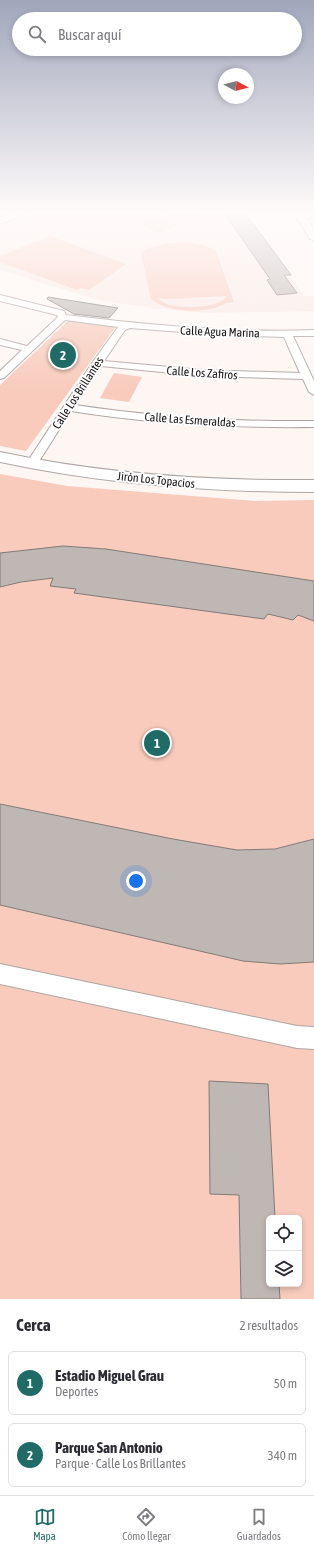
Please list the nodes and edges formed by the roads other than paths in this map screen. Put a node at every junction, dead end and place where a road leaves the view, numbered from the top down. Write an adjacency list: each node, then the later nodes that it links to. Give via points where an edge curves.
1 (0, 298): 2 (street)
2 (62, 315): 3 (street, Calle Agua Marina); 7 (street)
3 (127, 326): 5 (street, Calle Agua Marina, via 229,334); 8 (street, Calle Los Brillantes, via 122,328)
4 (314, 333): 5 (street, Calle Agua Marina)
5 (287, 334): 10 (street)
6 (0, 342): 7 (street)
7 (29, 349): 9 (street)
8 (97, 363): 10 (street, Calle Los Zafiros, via 196,373); 12 (street, Calle Los Brillantes)
9 (0, 376)
10 (306, 376): 11 (street)
11 (314, 392)
12 (68, 407): 13 (street, Calle Las Esmeraldas, via 190,422); 15 (street, Calle Los Brillantes)
13 (314, 424)
14 (0, 457): 15 (main road, Jirón Los Topacios)
15 (32, 464): 16 (main road, Jirón Los Topacios, via 135,479 202,484)
16 (314, 486)
17 (0, 974): 18 (street, via 297,1037)
18 (314, 1038)

